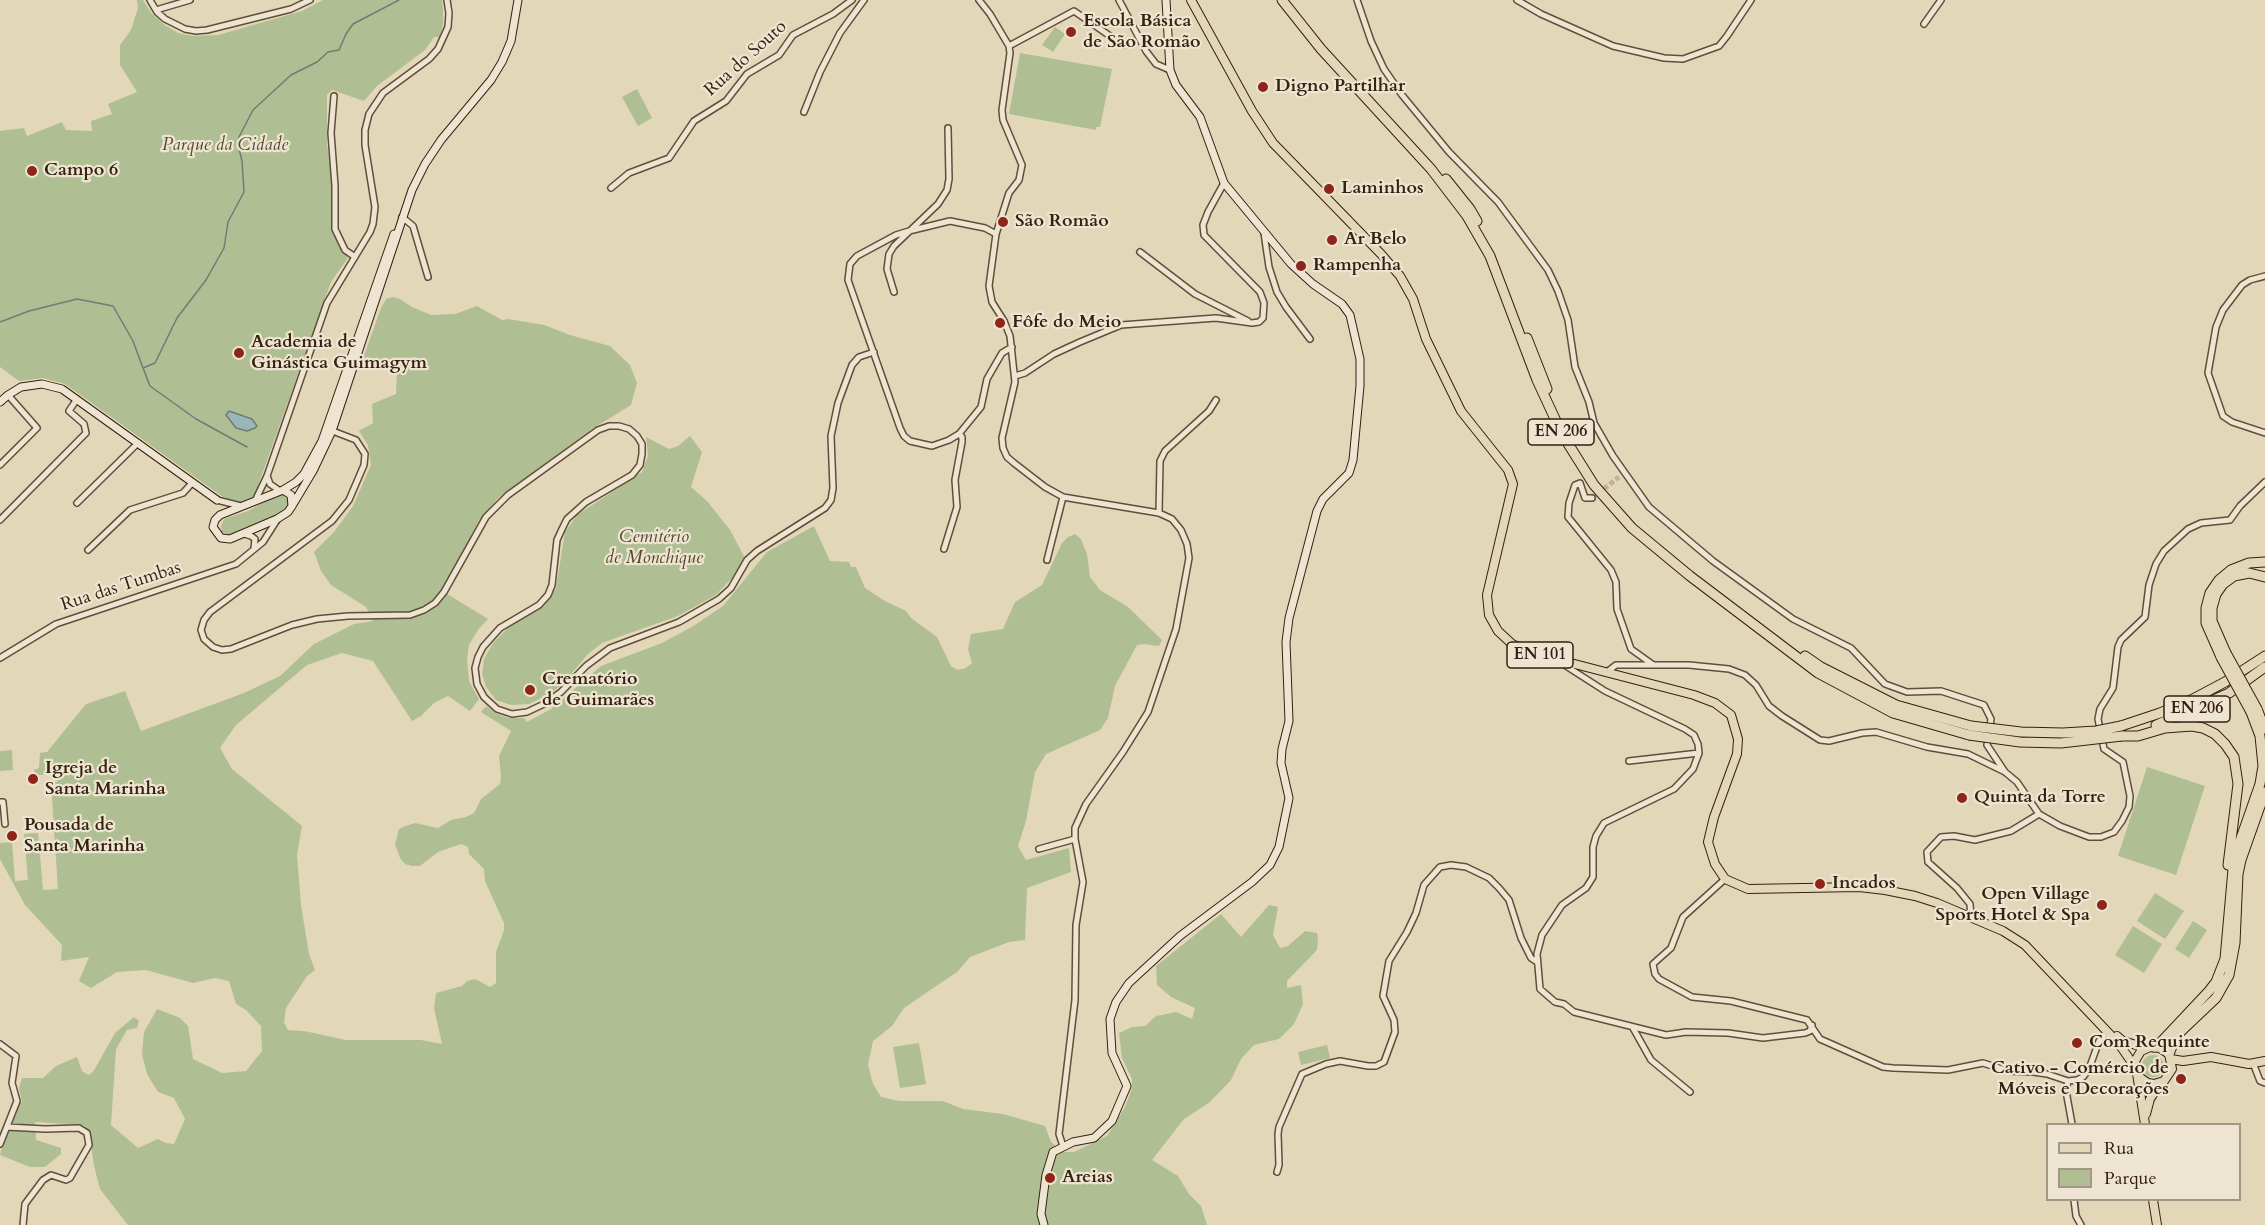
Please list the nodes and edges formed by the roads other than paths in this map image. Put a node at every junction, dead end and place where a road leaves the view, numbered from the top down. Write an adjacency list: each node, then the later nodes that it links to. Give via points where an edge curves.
1 (150, 0): 18 (street)
2 (190, 0): 18 (street)
3 (310, 0): 18 (street, via 291,9 207,30 184,29)
4 (447, 0): 33 (street, via 448,27 438,49 383,93 369,114 365,145 375,207 373,224)
5 (518, 0): 28 (street, via 511,41 502,62 425,164)
6 (852, 0): 27 (street, Rua do Souto, via 793,35 779,55 747,74 726,101 694,121 669,158 629,173)
7 (864, 0): 24 (street, via 840,33)
8 (979, 0): 21 (street)
9 (1119, 0): 22 (street, via 1146,51 1156,64)
10 (1166, 0): 22 (street)
11 (1191, 0): 79 (main road, EN 101, via 1273,143 1381,254 1413,299 1426,339 1461,411 1508,470 1513,484 1487,595 1489,615 1512,644)
12 (1282, 0): 86 (highway, EN 206, via 1321,49 1431,168 1467,216 1490,256 1562,434 1594,485 1632,528 1818,673 1893,714)
13 (1287, 0): 86 (highway, EN 206, via 1318,41 1470,209 1496,255 1568,435 1600,483 1636,525 1692,572 1821,667 1896,705)
14 (1357, 0): 51 (street, via 1384,69 1402,95 1449,152 1498,202 1548,270 1568,320 1575,367 1594,423)
15 (1517, 0): 16 (street, via 1613,46 1683,59 1719,45)
16 (1751, 0)
17 (1941, 0): 19 (street)
18 (156, 10)
19 (1924, 24)
20 (1123, 45): 21 (street, via 1074,11)
21 (1009, 46): 31 (street, via 1002,110 1021,172 1009,193)
22 (1170, 70): 26 (street, via 1176,85 1200,117)
23 (334, 96): 33 (street, via 331,133 335,229 345,250)
24 (804, 112)
25 (948, 128): 29 (street, via 947,190)
26 (1224, 183): 30 (street); 37 (street, via 1208,212 1204,234 1260,292 1263,318)
27 (611, 188)
28 (402, 217): 35 (street, via 413,226); 46 (street)
29 (909, 231): 31 (street, via 950,221); 36 (street, via 894,246 886,262); 40 (street, via 857,256 850,264 848,286)
30 (1264, 233): 38 (street, via 1278,292); 123 (street, via 1291,264 1342,304 1350,315 1361,375 1353,460 1317,511 1289,618 1289,722 1281,763 1288,808 1279,847 1270,865 1180,936 1129,983 1116,1002 1110,1019 1112,1053 1127,1086 1112,1121 1094,1137)
31 (996, 234): 39 (street, via 989,294)
32 (1140, 252): 37 (street, via 1195,294)
33 (355, 257): 52 (street, via 327,303)
34 (2265, 276): 47 (street, via 2242,285 2223,310 2208,373 2223,416)
35 (428, 277)
36 (894, 292)
37 (1252, 323): 41 (street, via 1216,318 1121,324)
38 (1310, 339)
39 (1012, 347): 41 (street); 48 (street, via 1002,353 987,379 981,407)
40 (874, 352): 46 (street, via 859,357 852,365 838,403 831,436 833,488 825,508 757,551 719,599 671,626 610,648 561,692 527,712 512,714 497,709 484,697 477,684 478,657 500,628 539,605 548,595 557,540 567,519 586,502 632,475 642,454 637,436 619,426 598,430 508,495 486,517 444,592 424,610 410,615 317,619 231,649 213,648 201,630 210,612 332,521 349,500 365,454 356,440); 48 (street, via 904,435 910,441 932,446)
41 (1014, 376): 57 (street, via 1003,448 1014,463)
42 (8, 394): 43 (street, via 21,387 42,384 62,389); 45 (street); 50 (street, via 37,428)
43 (77, 399): 49 (street); 67 (street, via 69,411 84,424 86,433)
44 (1216, 400): 64 (street, via 1165,451 1160,461)
45 (0, 402)
46 (329, 430): 56 (street, via 304,474); 62 (street, via 320,459)
47 (2265, 433)
48 (959, 434): 69 (street, via 962,442 955,480 957,507)
49 (138, 443): 55 (street); 61 (street)
50 (0, 465)
51 (1626, 473): 53 (street); 90 (street, via 1649,507 1669,526 1793,619 1851,648 1885,684 1907,692 1941,691 1984,705 1991,719 1987,745)
52 (267, 476): 56 (street, via 270,484); 60 (street)
53 (1619, 477)
54 (2265, 482): 93 (street, via 2230,520 2201,523 2188,529 2163,551 2149,585 2145,617 2121,640 2113,688 2098,719 2104,749 2123,762 2127,774 2129,807 2122,821 2114,832 2089,837)
55 (192, 483): 59 (street); 70 (street, via 183,492 130,510)
56 (282, 490): 60 (street); 62 (street, via 291,495)
57 (1063, 497): 64 (street); 72 (street)
58 (1592, 498): 81 (street, via 1585,498 1580,483 1575,485 1568,517 1611,570 1616,582 1617,609 1631,648)
59 (217, 500): 63 (street); 65 (street)
60 (254, 502): 63 (street)
61 (77, 503)
62 (292, 506): 66 (street)
63 (244, 507): 65 (street)
64 (1159, 513): 95 (street, via 1172,519 1187,544 1187,574 1176,629 1148,712 1080,815)
65 (220, 515): 68 (street, via 213,527 221,538)
66 (277, 519): 68 (street); 71 (street, Rua das Tumbas, via 263,542)
67 (0, 520)
68 (244, 534): 71 (street, via 255,539)
69 (944, 549)
70 (88, 550)
71 (253, 550): 78 (street, Rua das Tumbas, via 226,568 56,624)
72 (1047, 560)
73 (2265, 562): 76 (highway, via 2231,570 2218,580 2211,593 2206,623)
74 (2265, 577): 76 (highway, via 2249,573 2234,576 2216,594 2212,621)
75 (2265, 650): 80 (highway)
76 (2223, 655): 84 (highway, bridge)
77 (2265, 656): 80 (highway, EN 206)
78 (0, 658)
79 (1564, 660): 83 (main road, EN 101); 88 (street, via 1566,666 1605,691 1694,735)
80 (2253, 664): 87 (highway, EN 206, via 2193,699)
81 (1653, 665): 83 (street, via 1616,665); 90 (street, via 1713,667 1745,675 1769,706 1820,740 1876,732 1968,754)
82 (2265, 668): 87 (highway, EN 206, via 2229,693 2164,723)
83 (1607, 672): 97 (main road, EN 101, via 1694,695 1731,714 1738,739 1737,754 1708,842)
84 (2254, 710): 85 (highway); 99 (highway, via 2264,766 2234,858)
85 (2265, 729)
86 (1970, 731): 87 (highway, EN 206, bridge)
87 (2122, 731): 99 (highway, via 2138,736 2165,728 2203,728 2215,734 2234,757 2238,784 2228,857)
88 (1699, 753): 89 (street); 100 (street, via 1693,769 1674,789 1604,823 1593,847 1593,877 1551,919 1542,935)
89 (1629, 761)
90 (2005, 772): 93 (street, via 2017,782)
91 (2265, 792): 107 (highway, via 2239,867 2235,943 2229,975 2216,998 2176,1036)
92 (0, 802): 94 (street)
93 (2039, 814): 98 (street, via 2011,831 1975,840 1941,837 1927,852 1928,862 1970,904)
94 (5, 824)
95 (1075, 839): 96 (street); 123 (street, via 1083,882 1075,936 1075,1000 1059,1134)
96 (1039, 849)
97 (1725, 879): 98 (main road, via 1748,890 1885,890 1915,896); 102 (street, via 1683,917 1671,948 1653,964 1655,974 1692,997 1731,1001 1807,1020)
98 (1971, 917): 101 (main road, via 2025,945)
99 (2229, 918): 106 (highway, via 2225,959 2216,982 2166,1037)
100 (1537, 962): 103 (street, via 1540,989 1546,996 1574,1012); 124 (street, via 1521,938 1509,900 1489,878 1466,867 1440,867 1424,885 1412,922 1389,961 1383,996 1395,1032 1384,1062 1368,1066 1340,1061 1302,1074 1279,1126)
101 (2093, 1018): 104 (main road); 106 (main road, via 2123,1041)
102 (1812, 1025): 103 (street, via 1805,1033 1763,1038 1711,1032 1666,1035); 114 (street, via 1820,1039 1883,1067 1948,1070 1983,1063)
103 (1633, 1028): 117 (street, via 1651,1060)
104 (2107, 1032): 111 (main road); 114 (street, via 2083,1077)
105 (0, 1044): 121 (street, via 16,1056 12,1083 17,1101)
106 (2150, 1047): 107 (main road, via 2160,1048); 111 (main road, via 2137,1056)
107 (2170, 1056): 108 (main road, via 2183,1061); 112 (main road)
108 (2201, 1057): 110 (main road); 112 (main road)
109 (2265, 1061): 110 (main road)
110 (2253, 1063): 116 (street, via 2260,1081)
111 (2135, 1067): 113 (main road)
112 (2171, 1073): 115 (main road)
113 (2139, 1077): 115 (main road, via 2148,1083); 119 (main road)
114 (2068, 1081): 118 (street)
115 (2160, 1083): 120 (main road, via 2147,1108)
116 (2265, 1083)
117 (1690, 1092)
118 (2072, 1123)
119 (2145, 1123)
120 (2145, 1123)
121 (7, 1126): 122 (street); 127 (street, via 79,1128 87,1133 89,1145 70,1178 51,1174 43,1180 25,1204)
122 (0, 1144)
123 (1063, 1146): 128 (street, via 1053,1152 1046,1175 1041,1214)
124 (1276, 1172)
125 (2074, 1201): 129 (street)
126 (2153, 1201): 130 (main road)
127 (23, 1225)
128 (1044, 1225)
129 (2081, 1225)
130 (2157, 1225)

